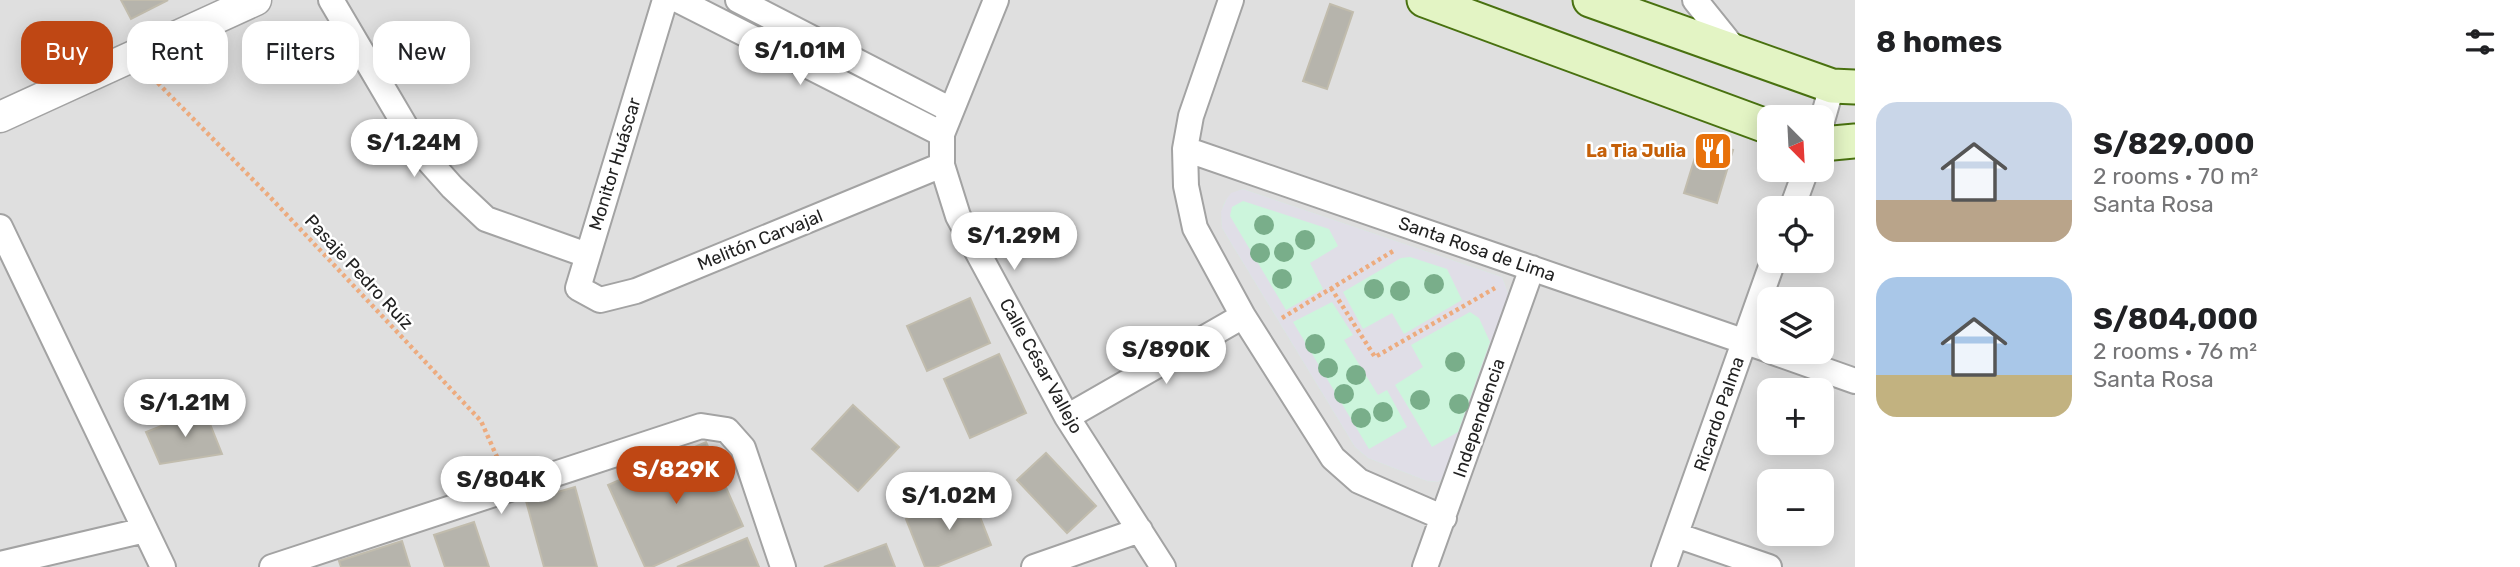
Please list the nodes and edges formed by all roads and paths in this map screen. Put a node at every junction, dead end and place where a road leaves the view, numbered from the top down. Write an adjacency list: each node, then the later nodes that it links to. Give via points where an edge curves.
1 (256, 0): 16 (street)
2 (331, 0): 27 (street, via 420,152 452,187 486,219)
3 (665, 0): 27 (street, Monitor Huáscar)
4 (678, 0): 18 (street)
5 (738, 0): 15 (street)
6 (996, 0): 15 (street, Calle César Vallejo)
7 (1231, 0): 21 (street)
8 (1424, 0): 17 (main road)
9 (1590, 0): 11 (main road)
10 (1695, 0): 11 (street)
11 (1736, 51): 12 (main road)
12 (1843, 86): 14 (street)
13 (164, 89): 40 (path, Pasaje Pedro Ruíz, via 481,421)
14 (1832, 105)
15 (951, 110): 18 (street, Calle César Vallejo)
16 (0, 117)
17 (1757, 123)
18 (942, 134): 24 (street, Calle César Vallejo)
19 (1855, 141): 20 (main road)
20 (1834, 144)
21 (1185, 149): 28 (street, Santa Rosa de Lima); 33 (street, via 1186,186 1195,228)
22 (1834, 149): 23 (street)
23 (1855, 157)
24 (942, 164): 30 (street, Melitón Carvajal, via 636,291 600,300); 39 (street, Calle César Vallejo, via 958,216)
25 (0, 227): 42 (street)
26 (1398, 247): 31 (path)
27 (587, 255): 30 (street, Monitor Huáscar)
28 (1532, 268): 35 (street, Santa Rosa de Lima); 41 (street, Independencia)
29 (1769, 273): 35 (street, Ricardo Palma)
30 (578, 288)
31 (1332, 288): 32 (path, via 1375,357); 34 (path)
32 (1496, 288)
33 (1243, 316): 39 (street); 41 (street, via 1333,458 1359,481)
34 (1282, 318)
35 (1744, 342): 36 (street, Santa Rosa de Lima); 44 (street, Ricardo Palma)
36 (1757, 346)
37 (1807, 364): 38 (street, Santa Rosa de Lima)
38 (1855, 381)
39 (1067, 417): 43 (street, Calle César Vallejo)
40 (512, 489): 47 (street); 48 (street, via 701,426 727,430 743,448)
41 (1444, 518): 51 (street, Independencia)
42 (145, 530): 45 (street); 46 (street)
43 (1140, 530): 49 (street); 50 (street, Calle César Vallejo)
44 (1676, 535): 52 (street, Ricardo Palma); 53 (street)
45 (0, 564)
46 (163, 567)
47 (272, 567)
48 (783, 567)
49 (1034, 567)
50 (1163, 567)
51 (1425, 567)
52 (1664, 567)
53 (1769, 567)

